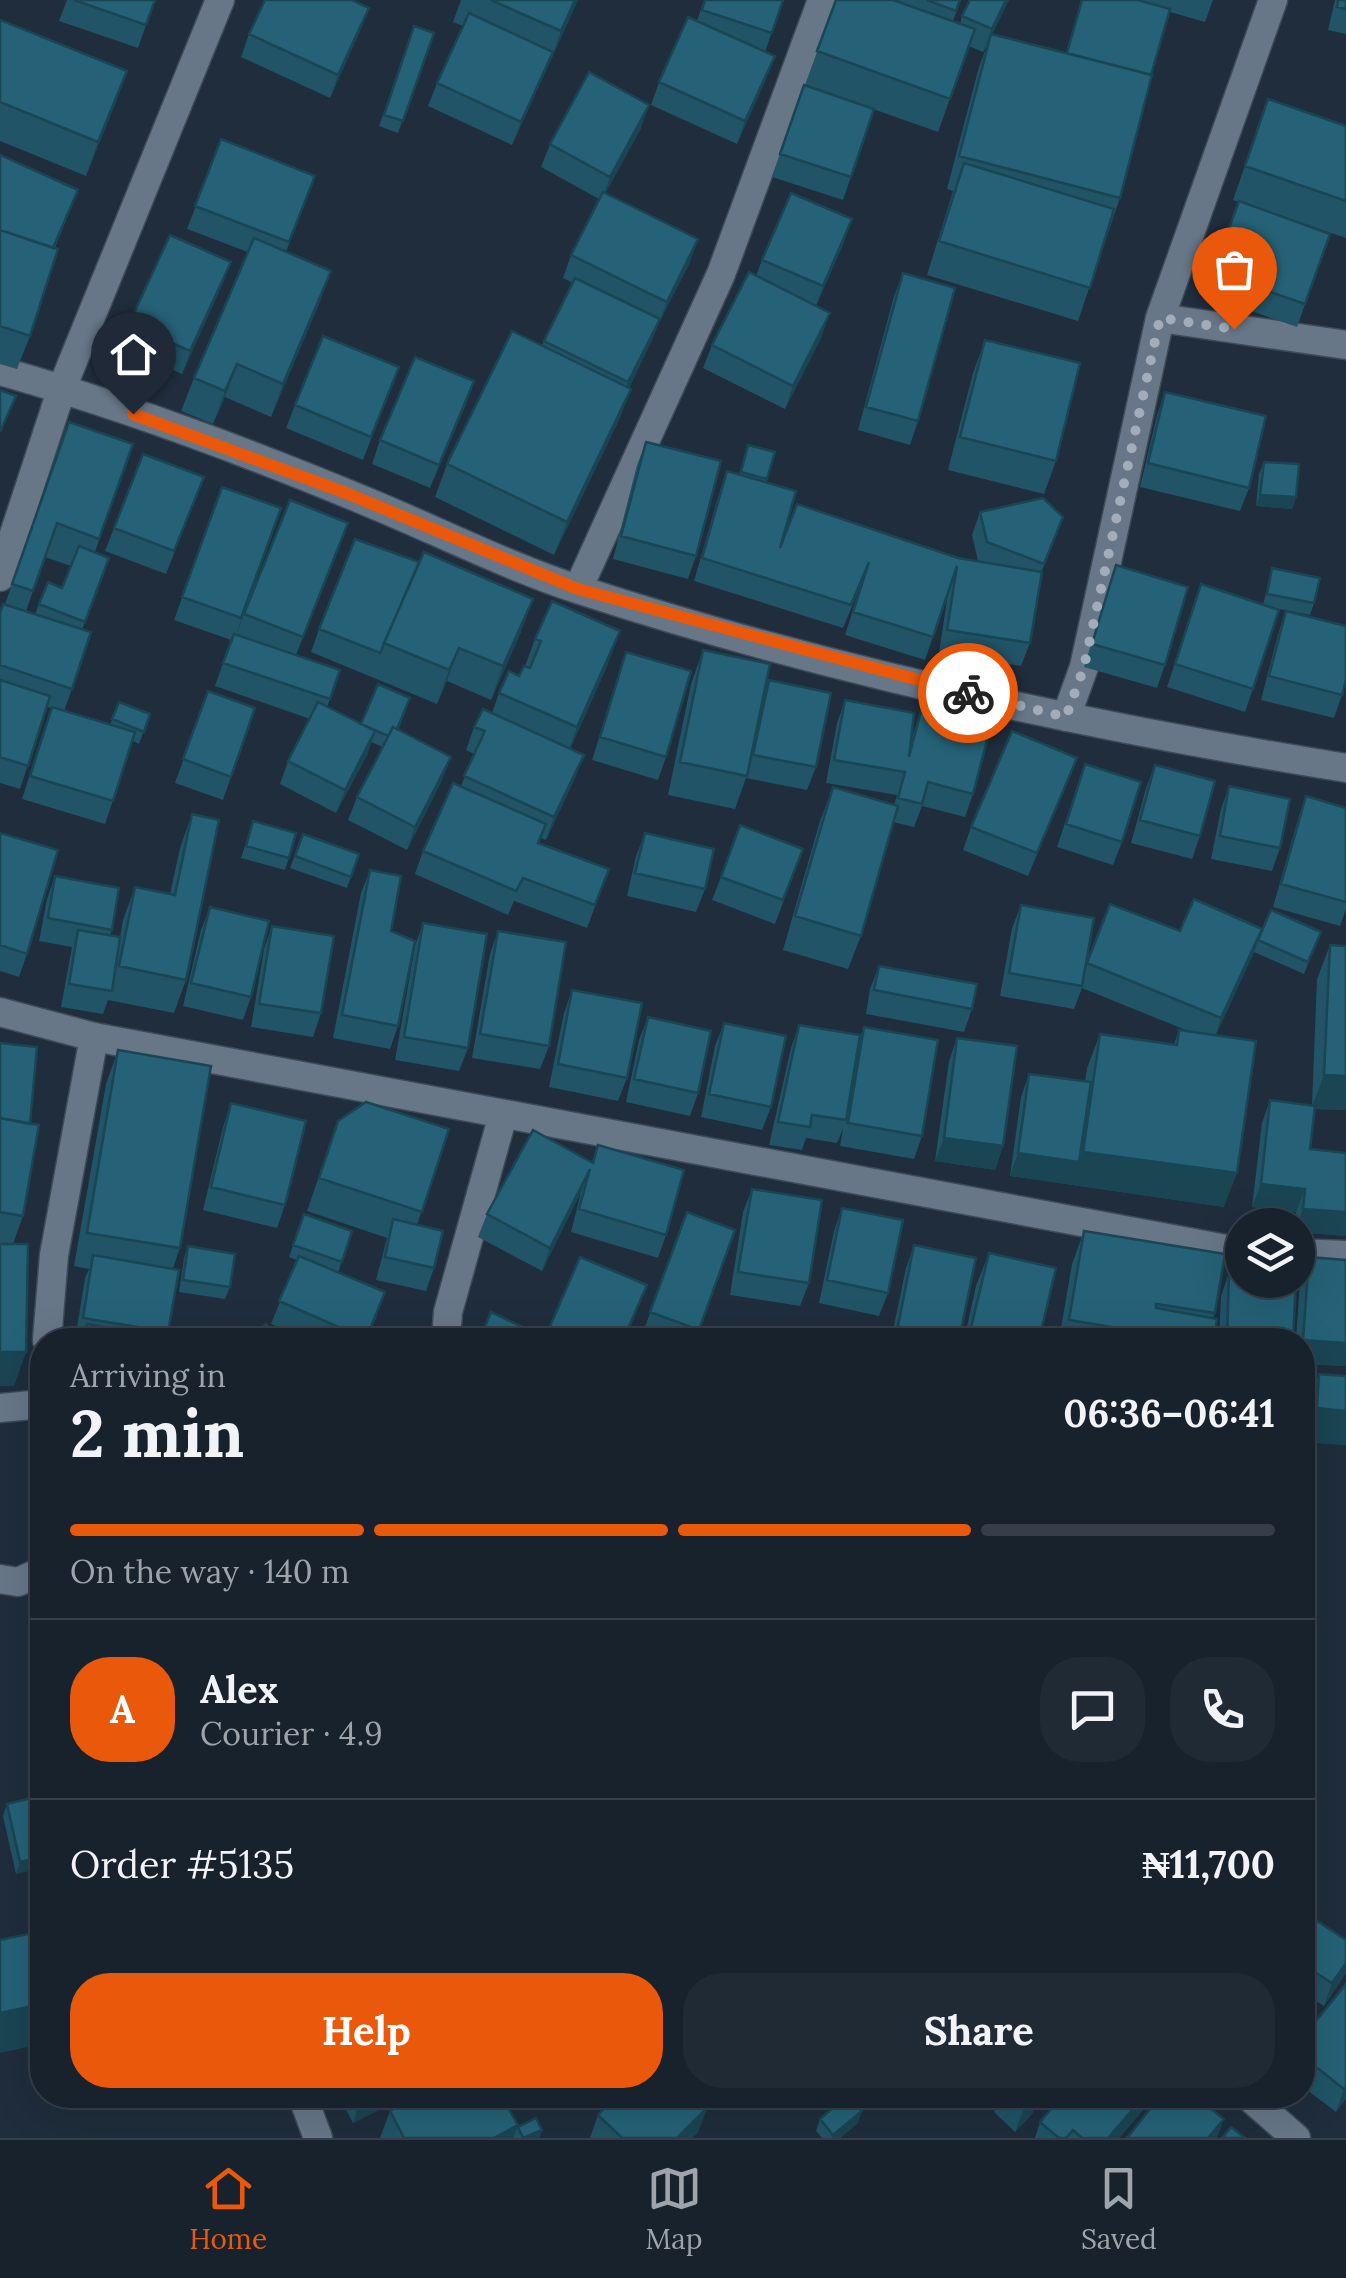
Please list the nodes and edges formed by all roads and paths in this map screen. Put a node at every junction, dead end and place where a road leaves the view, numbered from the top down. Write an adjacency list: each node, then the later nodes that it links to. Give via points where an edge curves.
1 (220, 0): 7 (street)
2 (822, 0): 9 (street, via 721,274)
3 (1272, 0): 4 (street)
4 (1160, 318): 5 (street); 10 (street, via 1084,667)
5 (1346, 345)
6 (0, 371): 7 (street)
7 (62, 388): 8 (street); 9 (street, via 346,493)
8 (0, 577)
9 (578, 589): 10 (street)
10 (1066, 717): 11 (street)
11 (1346, 768)
12 (0, 1012): 13 (street)
13 (94, 1037): 14 (street); 18 (street, via 54,1256)
14 (503, 1115): 15 (street); 19 (street)
15 (1225, 1249)
16 (1315, 1254): 17 (street)
17 (1346, 1254)
18 (48, 1328)
19 (447, 1328)
20 (30, 1405): 21 (street)
21 (0, 1408)
22 (30, 1576): 23 (street)
23 (0, 1579)
24 (307, 2108): 26 (street)
25 (1262, 2108): 27 (street)
26 (318, 2138)
27 (1296, 2138)

